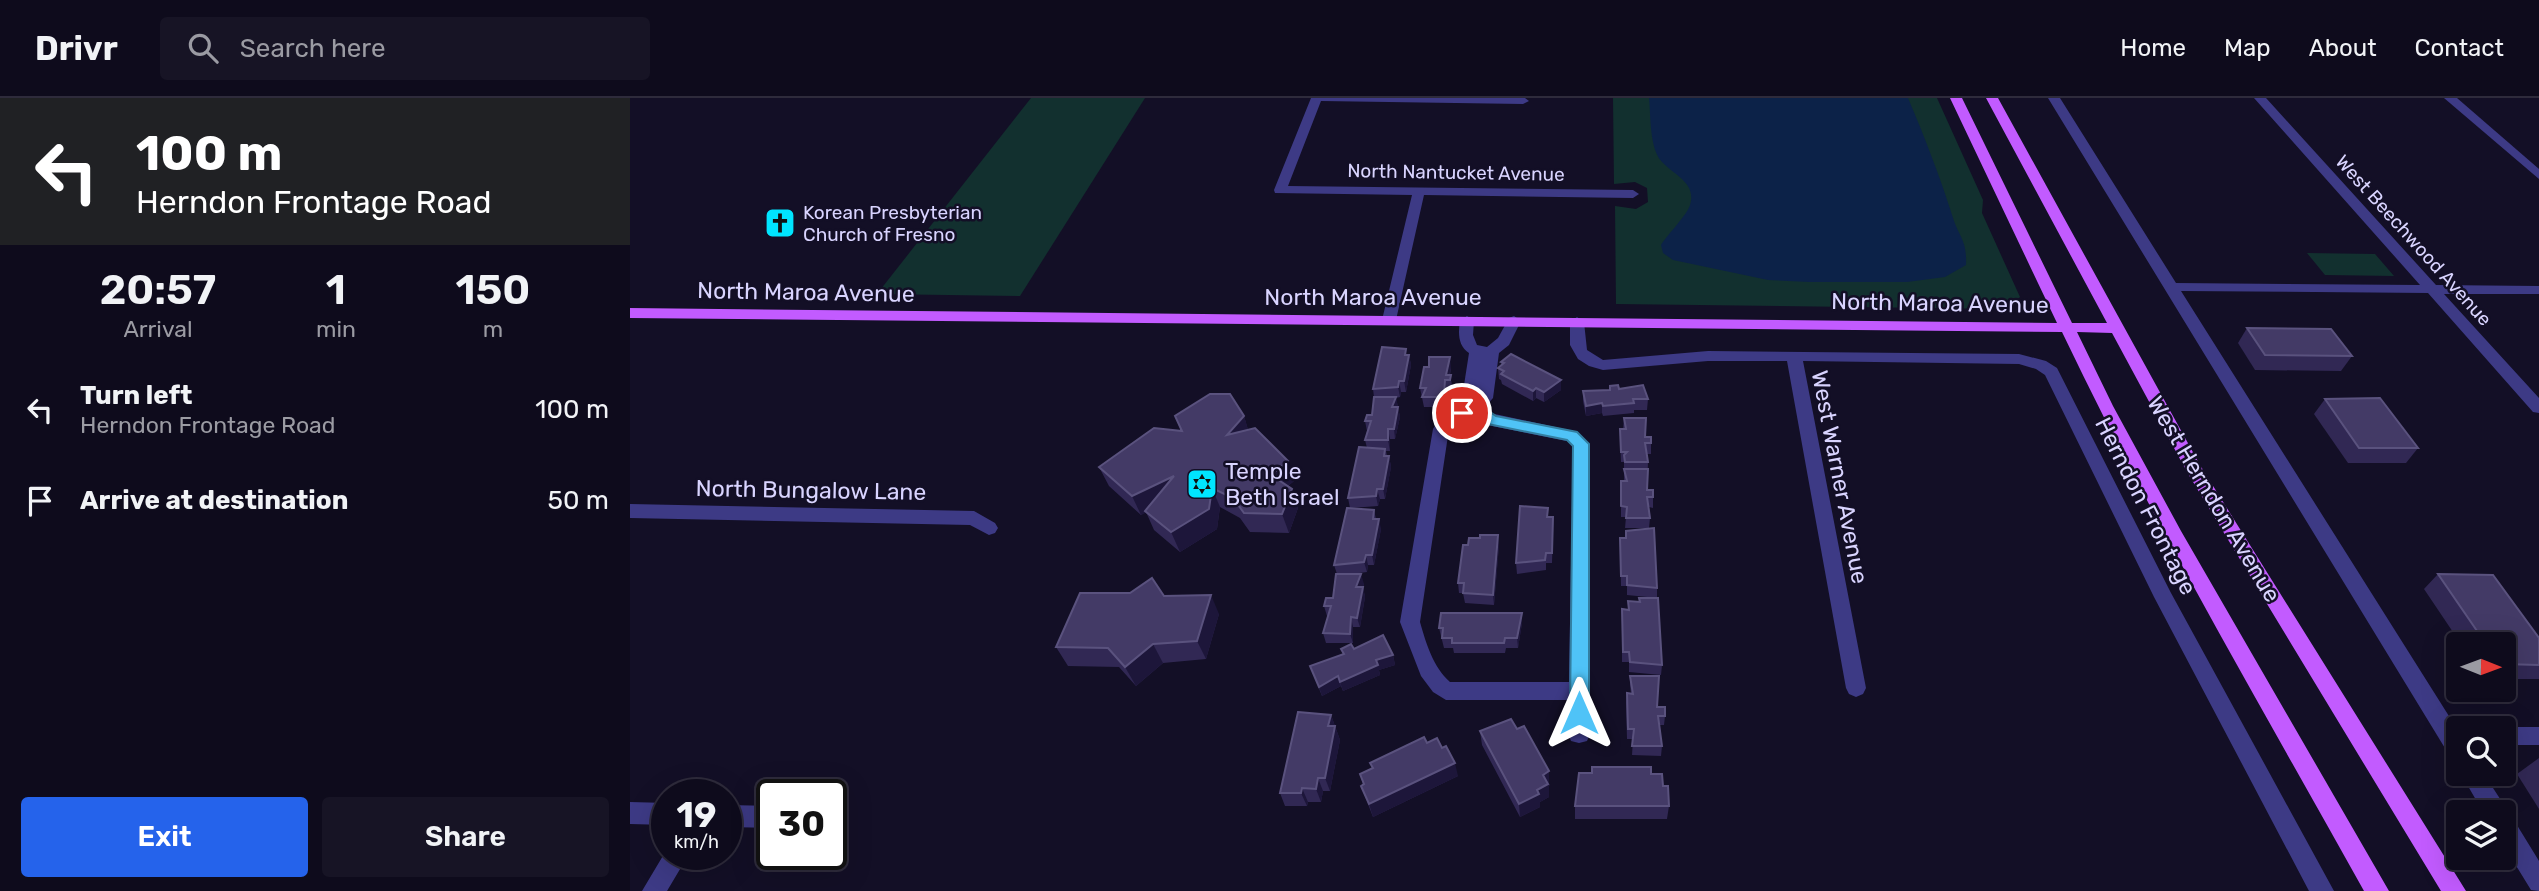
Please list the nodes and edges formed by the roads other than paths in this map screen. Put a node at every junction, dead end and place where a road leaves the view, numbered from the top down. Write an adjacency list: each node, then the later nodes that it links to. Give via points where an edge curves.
1 (1317, 98): 7 (street); 9 (street, North Nantucket Avenue, via 1280,190)
2 (1956, 98): 19 (main road, West Herndon Avenue)
3 (1992, 98): 20 (main road, West Herndon Avenue)
4 (2054, 98): 11 (street)
5 (2260, 98): 12 (street, West Beechwood Avenue)
6 (2450, 98): 8 (street)
7 (1523, 101)
8 (2539, 175)
9 (1419, 191): 10 (street, North Nantucket Avenue); 15 (street)
10 (1633, 194)
11 (2171, 288): 12 (street); 29 (street)
12 (2432, 289): 13 (street); 24 (street, West Beechwood Avenue)
13 (2539, 290)
14 (630, 313): 15 (main road, North Maroa Avenue)
15 (1389, 320): 16 (main road, North Maroa Avenue)
16 (1468, 321): 17 (main road, North Maroa Avenue); 21 (street, via 1467,341)
17 (1514, 321): 18 (main road, North Maroa Avenue); 21 (street, via 1506,342)
18 (1577, 321): 19 (main road, North Maroa Avenue); 22 (street, West Warner Avenue, via 1578,350 1592,363 1603,365 1708,356)
19 (2066, 328): 20 (main road, North Maroa Avenue); 40 (main road, West Herndon Avenue, via 2175,536)
20 (2115, 328): 41 (main road, West Herndon Avenue, via 2193,468)
21 (1484, 352): 23 (street, via 1470,398)
22 (1794, 356): 27 (street, West Warner Avenue); 39 (street, Herndon Frontage, via 2019,359 2050,372)
23 (1476, 407): 28 (street, via 1493,421 1572,436 1581,444); 28 (street, via 1448,418 1441,429 1410,622 1414,637 1437,686 1446,691)
24 (2539, 408)
25 (630, 511): 26 (street, North Bungalow Lane, via 974,518)
26 (989, 528)
27 (1856, 688)
28 (1579, 691): 30 (street)
29 (2446, 727)
30 (1579, 734)
31 (2516, 736): 32 (street)
32 (2539, 736)
33 (630, 813): 34 (street)
34 (651, 814)
35 (2516, 845): 37 (street)
36 (667, 870): 38 (street)
37 (2539, 882)
38 (654, 891)
39 (2322, 891)
40 (2377, 891)
41 (2454, 891)

